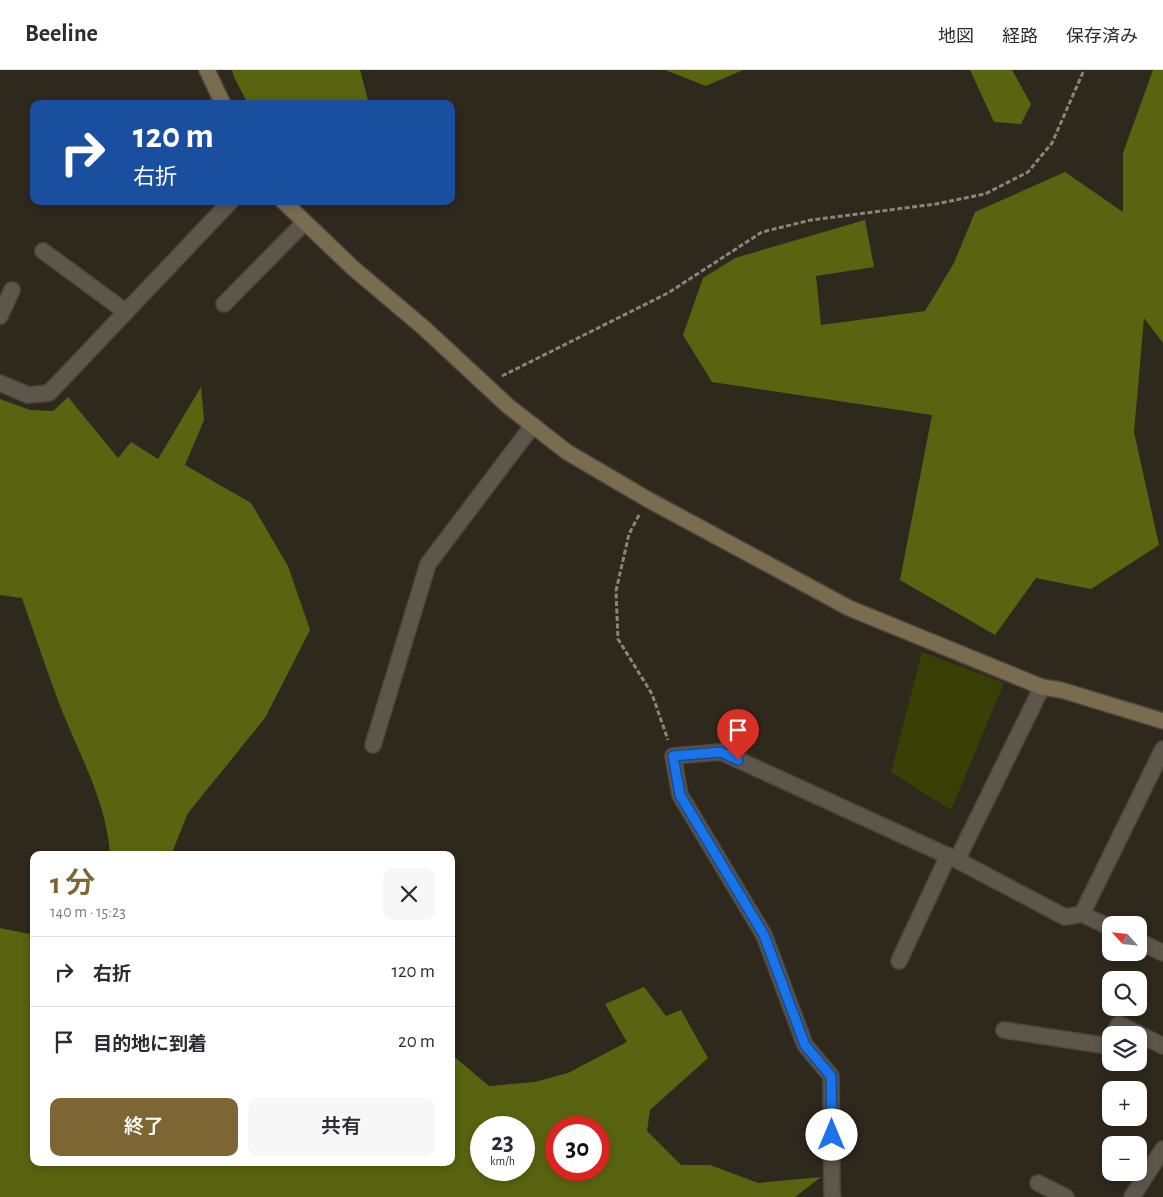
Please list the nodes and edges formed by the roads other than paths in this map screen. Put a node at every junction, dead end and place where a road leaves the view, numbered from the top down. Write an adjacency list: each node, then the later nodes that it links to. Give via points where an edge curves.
1 (207, 70): 2 (street)
2 (221, 100)
3 (227, 205): 9 (street)
4 (286, 205): 5 (street)
5 (304, 223): 8 (street); 12 (street)
6 (43, 251): 9 (street)
7 (12, 290): 10 (street)
8 (224, 304)
9 (126, 312): 11 (street, via 49,393 28,395)
10 (0, 316)
11 (0, 383)
12 (533, 425): 13 (street, via 567,452 647,499 850,608); 15 (street, via 428,564)
13 (1042, 687): 14 (street); 17 (street)
14 (1163, 721)
15 (373, 745)
16 (1163, 748): 18 (street)
17 (953, 858): 18 (street, via 1066,917); 22 (street); 29 (street, via 721,752 673,756 680,795 764,935 805,1045 831,1076)
18 (1082, 914): 19 (street)
19 (1102, 924)
20 (1148, 946): 21 (street)
21 (1163, 953)
22 (899, 961)
23 (1004, 1030): 25 (street)
24 (1147, 1038): 26 (street)
25 (1102, 1045)
26 (1163, 1046)
27 (1163, 1149): 31 (street)
28 (1038, 1183): 30 (street)
29 (833, 1197)
30 (1066, 1197)
31 (1132, 1197)

